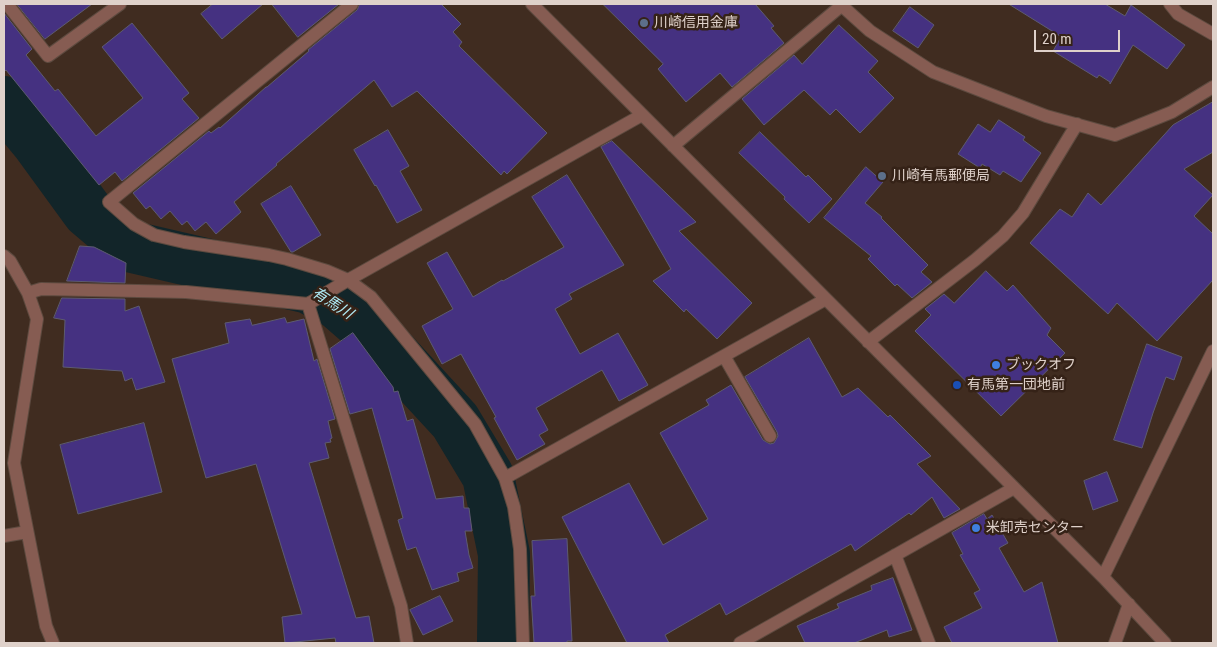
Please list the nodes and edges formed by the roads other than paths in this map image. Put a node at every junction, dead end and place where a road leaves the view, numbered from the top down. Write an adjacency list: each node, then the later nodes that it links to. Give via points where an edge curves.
1 (7, 4): 2 (street, via 48,56)
2 (120, 4)
3 (352, 4): 13 (street, via 109,202 134,224 154,235 287,259)
4 (532, 4): 9 (street)
5 (1170, 4): 7 (street, via 1178,14)
6 (841, 5): 10 (street, via 870,31 934,72 1046,116); 11 (street)
7 (1213, 34)
8 (1213, 87): 10 (street, via 1172,112 1115,135)
9 (642, 115): 11 (street); 13 (street)
10 (1076, 124): 17 (street, via 1024,213 1003,236)
11 (673, 146): 15 (street)
12 (4, 256): 14 (street)
13 (348, 280): 16 (street); 21 (street, via 371,297 475,424)
14 (28, 293): 16 (street, via 41,289 186,292); 23 (street, via 37,320 14,463)
15 (826, 299): 17 (street); 19 (street)
16 (310, 303): 29 (street, via 402,606)
17 (868, 342): 22 (street)
18 (1213, 351): 26 (street)
19 (724, 356): 20 (street); 21 (street)
20 (770, 436)
21 (505, 478): 30 (street, via 514,507 520,549)
22 (1014, 488): 25 (street); 26 (street)
23 (27, 532): 24 (street); 28 (street, via 46,626)
24 (4, 536)
25 (895, 555): 31 (street); 32 (street)
26 (1103, 577): 27 (street)
27 (1129, 604): 33 (street); 34 (street)
28 (53, 643)
29 (407, 643)
30 (523, 643)
31 (740, 643)
32 (929, 643)
33 (1115, 643)
34 (1165, 643)

